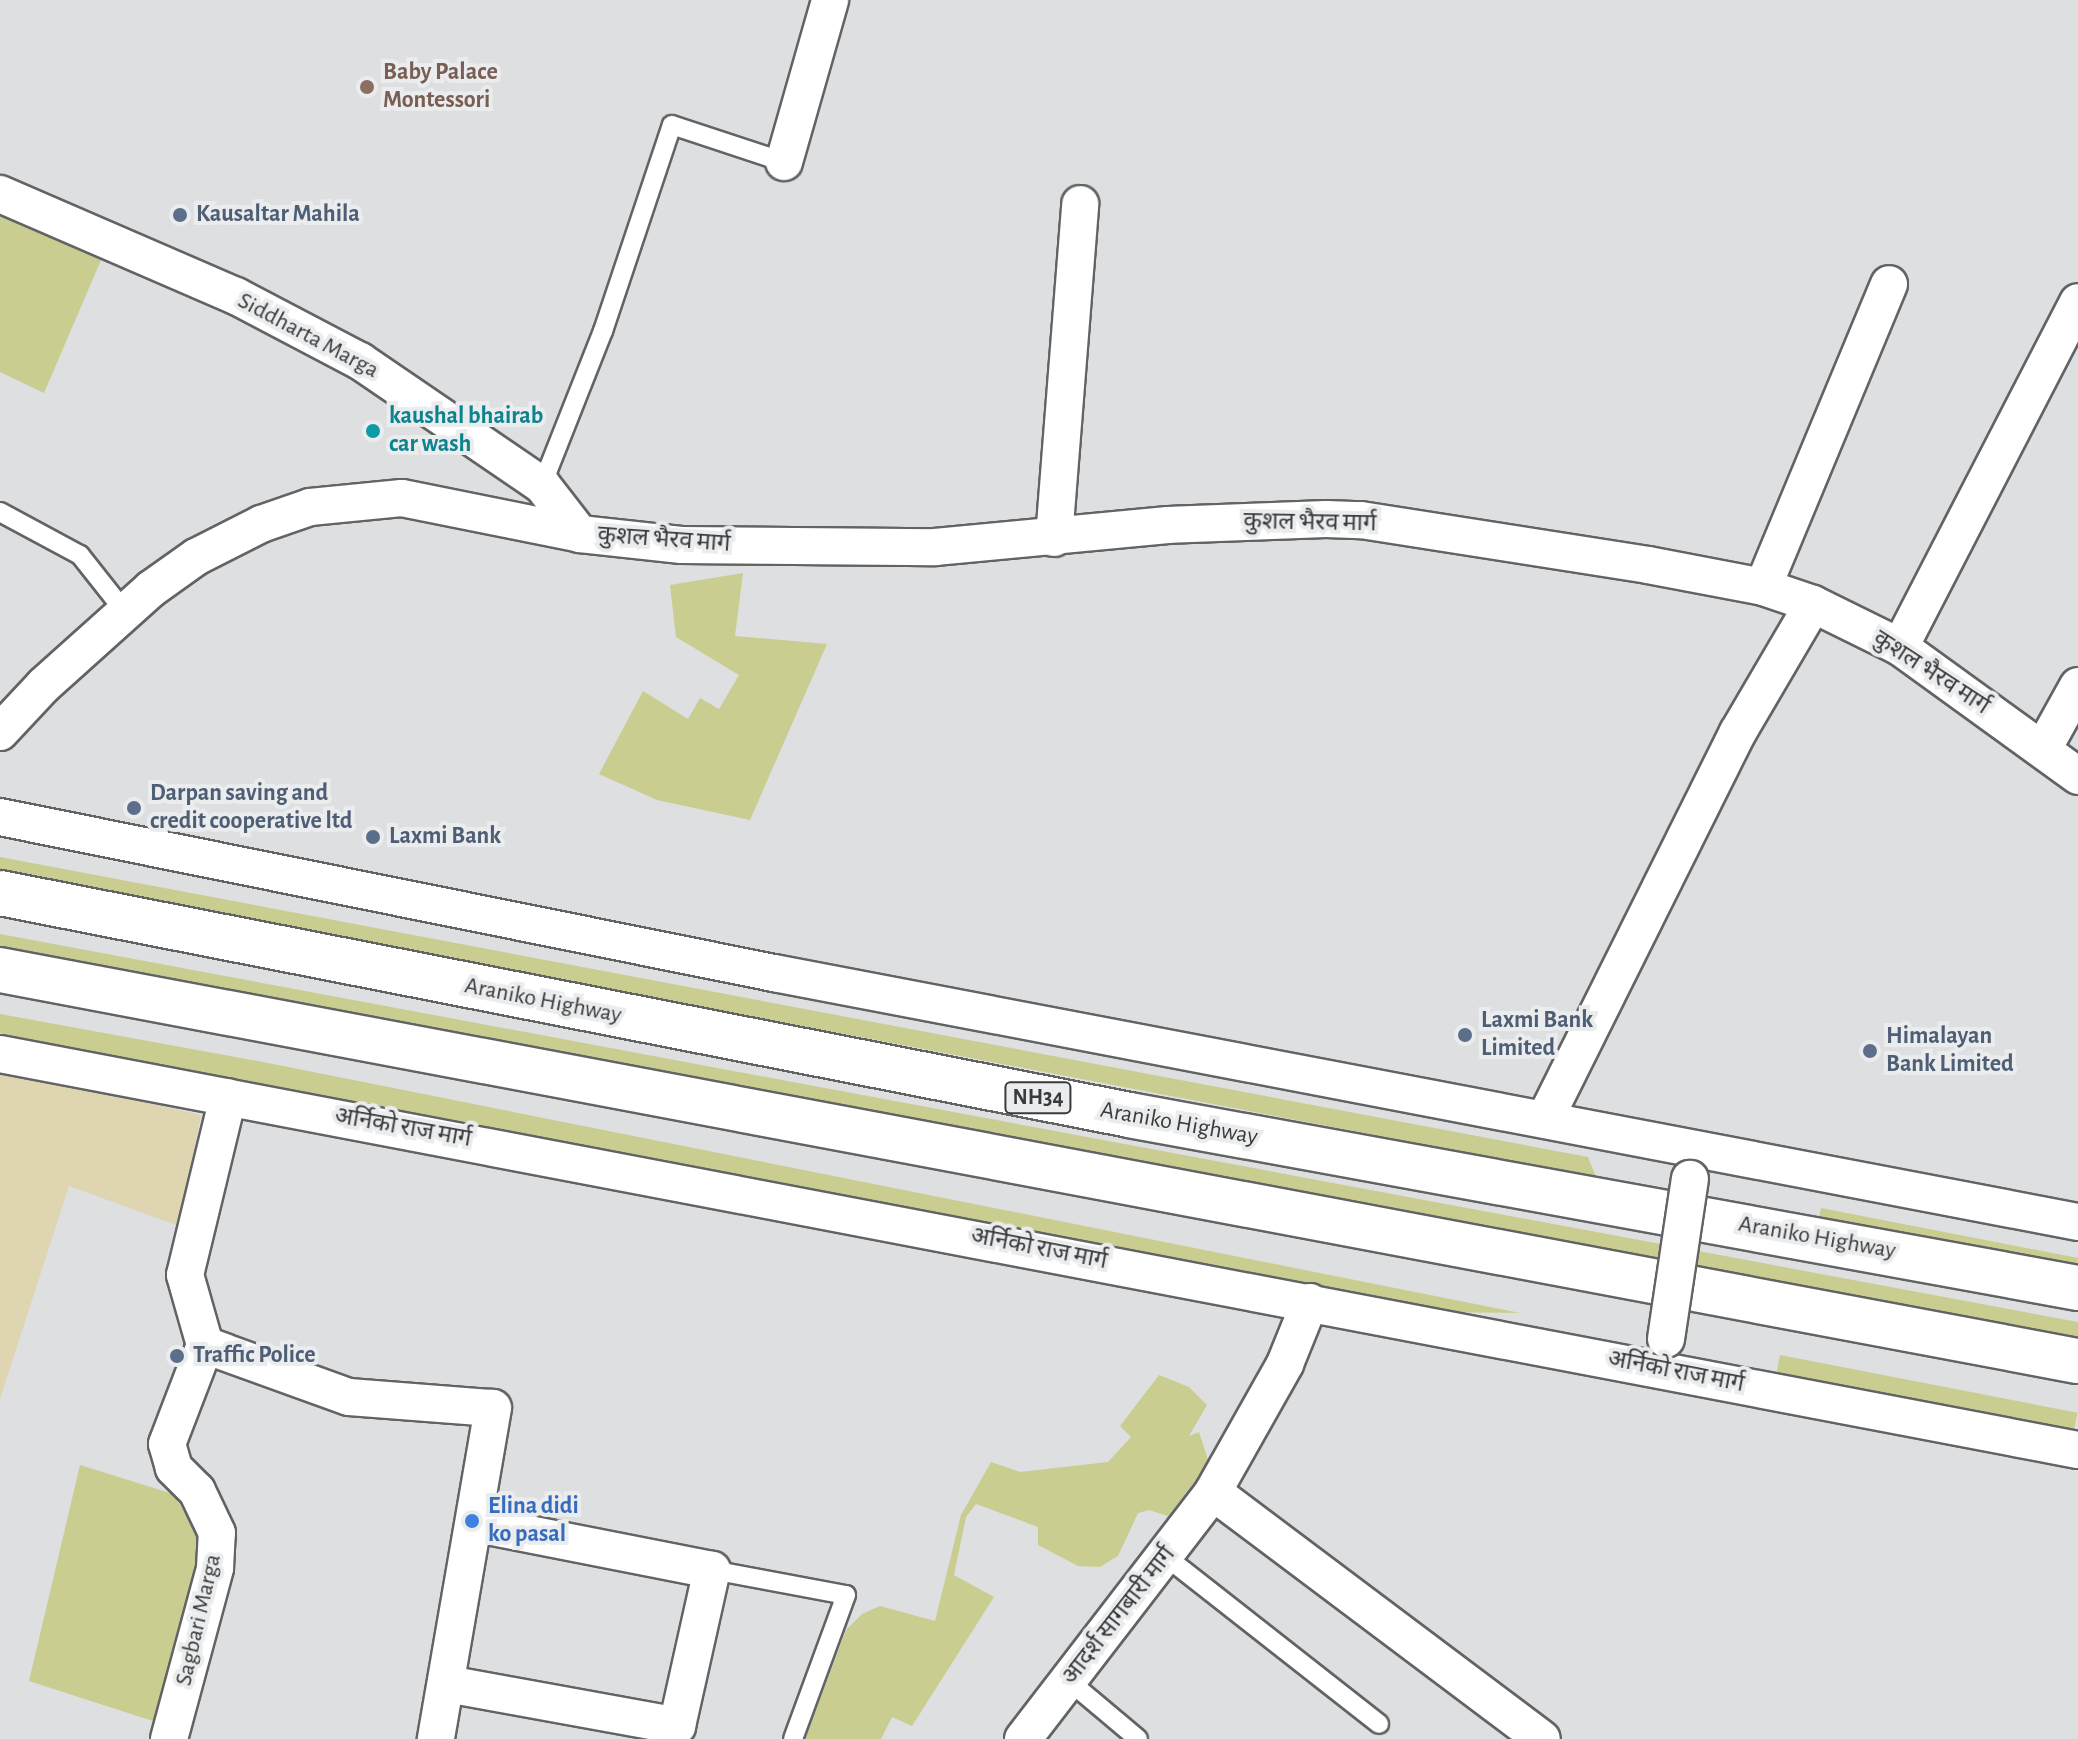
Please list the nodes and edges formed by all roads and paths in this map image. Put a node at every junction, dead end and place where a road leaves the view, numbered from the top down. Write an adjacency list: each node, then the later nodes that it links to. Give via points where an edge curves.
1 (830, 0): 2 (street)
2 (784, 162): 7 (lane, via 672,125 603,331)
3 (0, 194): 7 (street, Siddharta Marga, via 236,296 360,361)
4 (1080, 204): 10 (street)
5 (1889, 284): 11 (street)
6 (2078, 302): 14 (street)
7 (542, 485): 9 (street, Siddharta Marga)
8 (0, 512): 13 (lane, via 80,555)
9 (580, 534): 10 (street, कुशल‌ भैरव मार्ग, via 681,545 860,547); 13 (street, कुशल‌ भैरव मार्ग, via 436,502 344,500 253,528 196,557)
10 (1054, 538): 11 (street, कुशल‌ भैरव मार्ग, via 1255,520 1361,520)
11 (1763, 587): 12 (street, कुशल‌ भैरव मार्ग)
12 (1813, 604): 14 (street, कुशल‌ भैरव मार्ग); 24 (street, via 1738,732)
13 (125, 612): 16 (street, कुशल‌ भैरव मार्ग)
14 (1900, 647): 17 (street, कुशल‌ भैरव मार्ग)
15 (2078, 686): 17 (street)
16 (0, 732)
17 (2043, 749): 18 (street, कुशल‌ भैरव मार्ग)
18 (2078, 776)
19 (0, 817): 24 (street, via 774,973)
20 (0, 893): 27 (highway, Araniko Highway / NH34, via 1098,1109)
21 (0, 970): 31 (highway)
22 (0, 1054): 23 (street, अर्निको राज मार्ग)
23 (228, 1097): 28 (street, अर्निको राज मार्ग); 30 (street, via 185,1275)
24 (1545, 1119): 26 (street)
25 (1690, 1179): 29 (street, bridge)
26 (2078, 1222)
27 (2078, 1288)
28 (1310, 1302): 32 (street, अर्निको राज मार्ग); 33 (street, आदर्श सागबारी मार्ग, via 1285,1364)
29 (1666, 1339)
30 (205, 1345): 34 (street, via 349,1397 493,1408); 40 (street, Sagbari Marga, via 167,1444 174,1468 197,1491 217,1533 215,1568)
31 (2078, 1361)
32 (2078, 1450)
33 (1213, 1492): 35 (street, आदर्श सागबारी मार्ग); 45 (street)
34 (477, 1524): 36 (street); 38 (street)
35 (1165, 1556): 37 (street, आदर्श सागबारी मार्ग); 39 (lane)
36 (712, 1570): 38 (street, via 677,1726); 42 (lane, via 846,1595)
37 (1069, 1681): 43 (street, आदर्श सागबारी मार्ग); 44 (lane)
38 (447, 1684): 41 (street)
39 (1379, 1724)
40 (169, 1739)
41 (436, 1739)
42 (793, 1739)
43 (1023, 1739)
44 (1138, 1739)
45 (1542, 1739)

